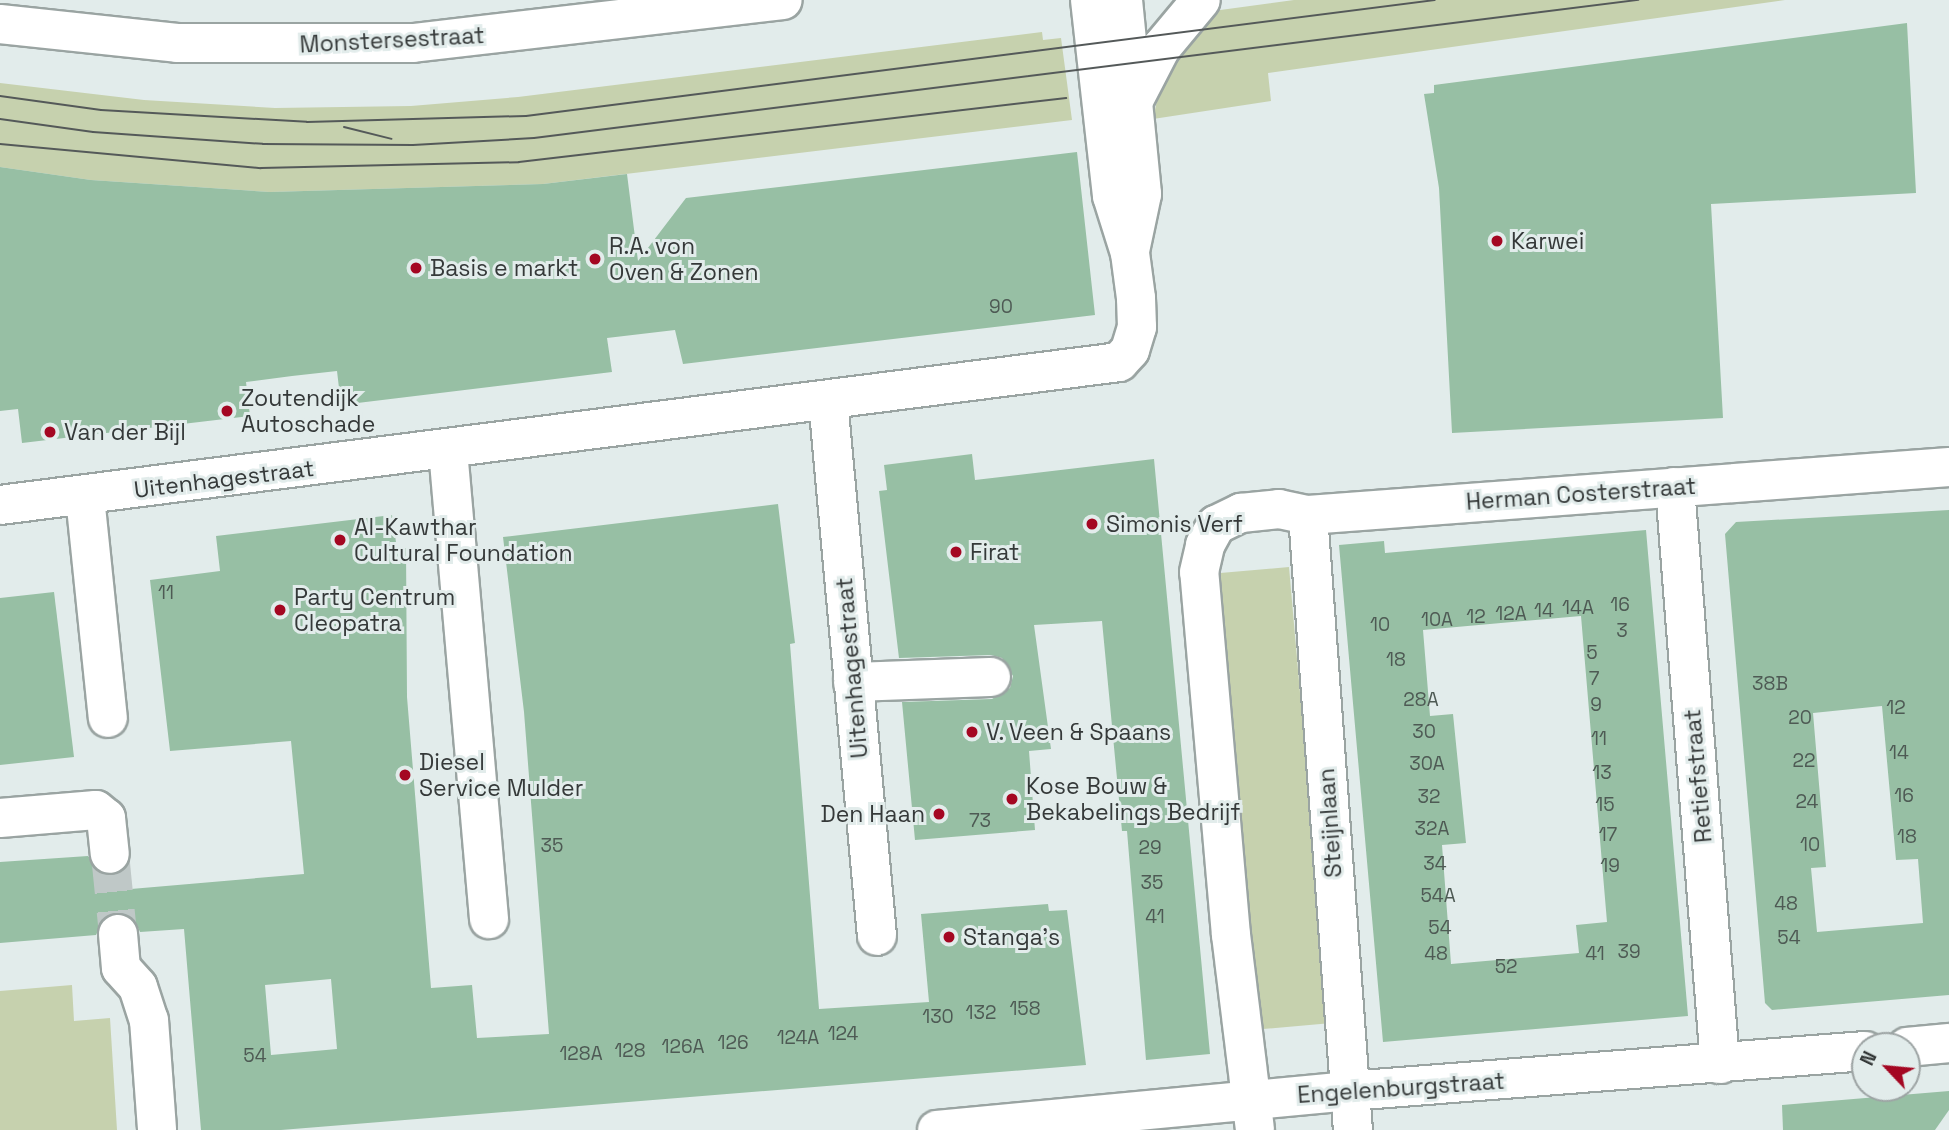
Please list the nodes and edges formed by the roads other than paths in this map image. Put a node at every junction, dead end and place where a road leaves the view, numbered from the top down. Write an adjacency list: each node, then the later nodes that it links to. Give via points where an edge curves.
1 (783, 0): 5 (street, Monstersestraat)
2 (1090, 0): 8 (street, Uitenhagestraat, via 1112,196)
3 (1123, 0): 7 (street, Uitenhagestraat)
4 (1201, 0): 7 (street, via 1161,48)
5 (560, 14): 6 (street, Monstersestraat, via 413,43 286,46 177,43)
6 (0, 24)
7 (1134, 100): 8 (street, Uitenhagestraat, via 1142,194)
8 (1130, 253): 9 (street, Uitenhagestraat, via 1138,327 1130,350 1119,362)
9 (828, 400): 10 (street, Uitenhagestraat); 17 (street, Uitenhagestraat)
10 (448, 450): 13 (street, Uitenhagestraat); 21 (street)
11 (1949, 467): 12 (street, Herman Costerstraat)
12 (1675, 487): 15 (street, Herman Costerstraat); 27 (street, Retiefstraat)
13 (85, 498): 14 (street, Uitenhagestraat); 18 (street)
14 (0, 505)
15 (1308, 515): 28 (street, Steijnlaan); 29 (street, Herman Costerstraat, via 1279,509 1241,513 1216,526 1205,545 1199,572 1231,935)
16 (991, 677): 17 (street)
17 (853, 682): 22 (street, Uitenhagestraat)
18 (108, 718)
19 (0, 818): 20 (street, via 96,810 106,818)
20 (110, 854)
21 (489, 919)
22 (877, 936)
23 (119, 951): 30 (street, via 149,1020)
24 (1949, 1043): 25 (street)
25 (1921, 1046)
26 (1851, 1052): 27 (street, Engelenburgstraat)
27 (1720, 1064): 28 (street, Engelenburgstraat)
28 (1349, 1091): 29 (street, Engelenburgstraat); 32 (street, Steijnlaan)
29 (1254, 1115): 31 (street, Engelenburgstraat)
30 (157, 1130)
31 (937, 1130)
32 (1353, 1130)

